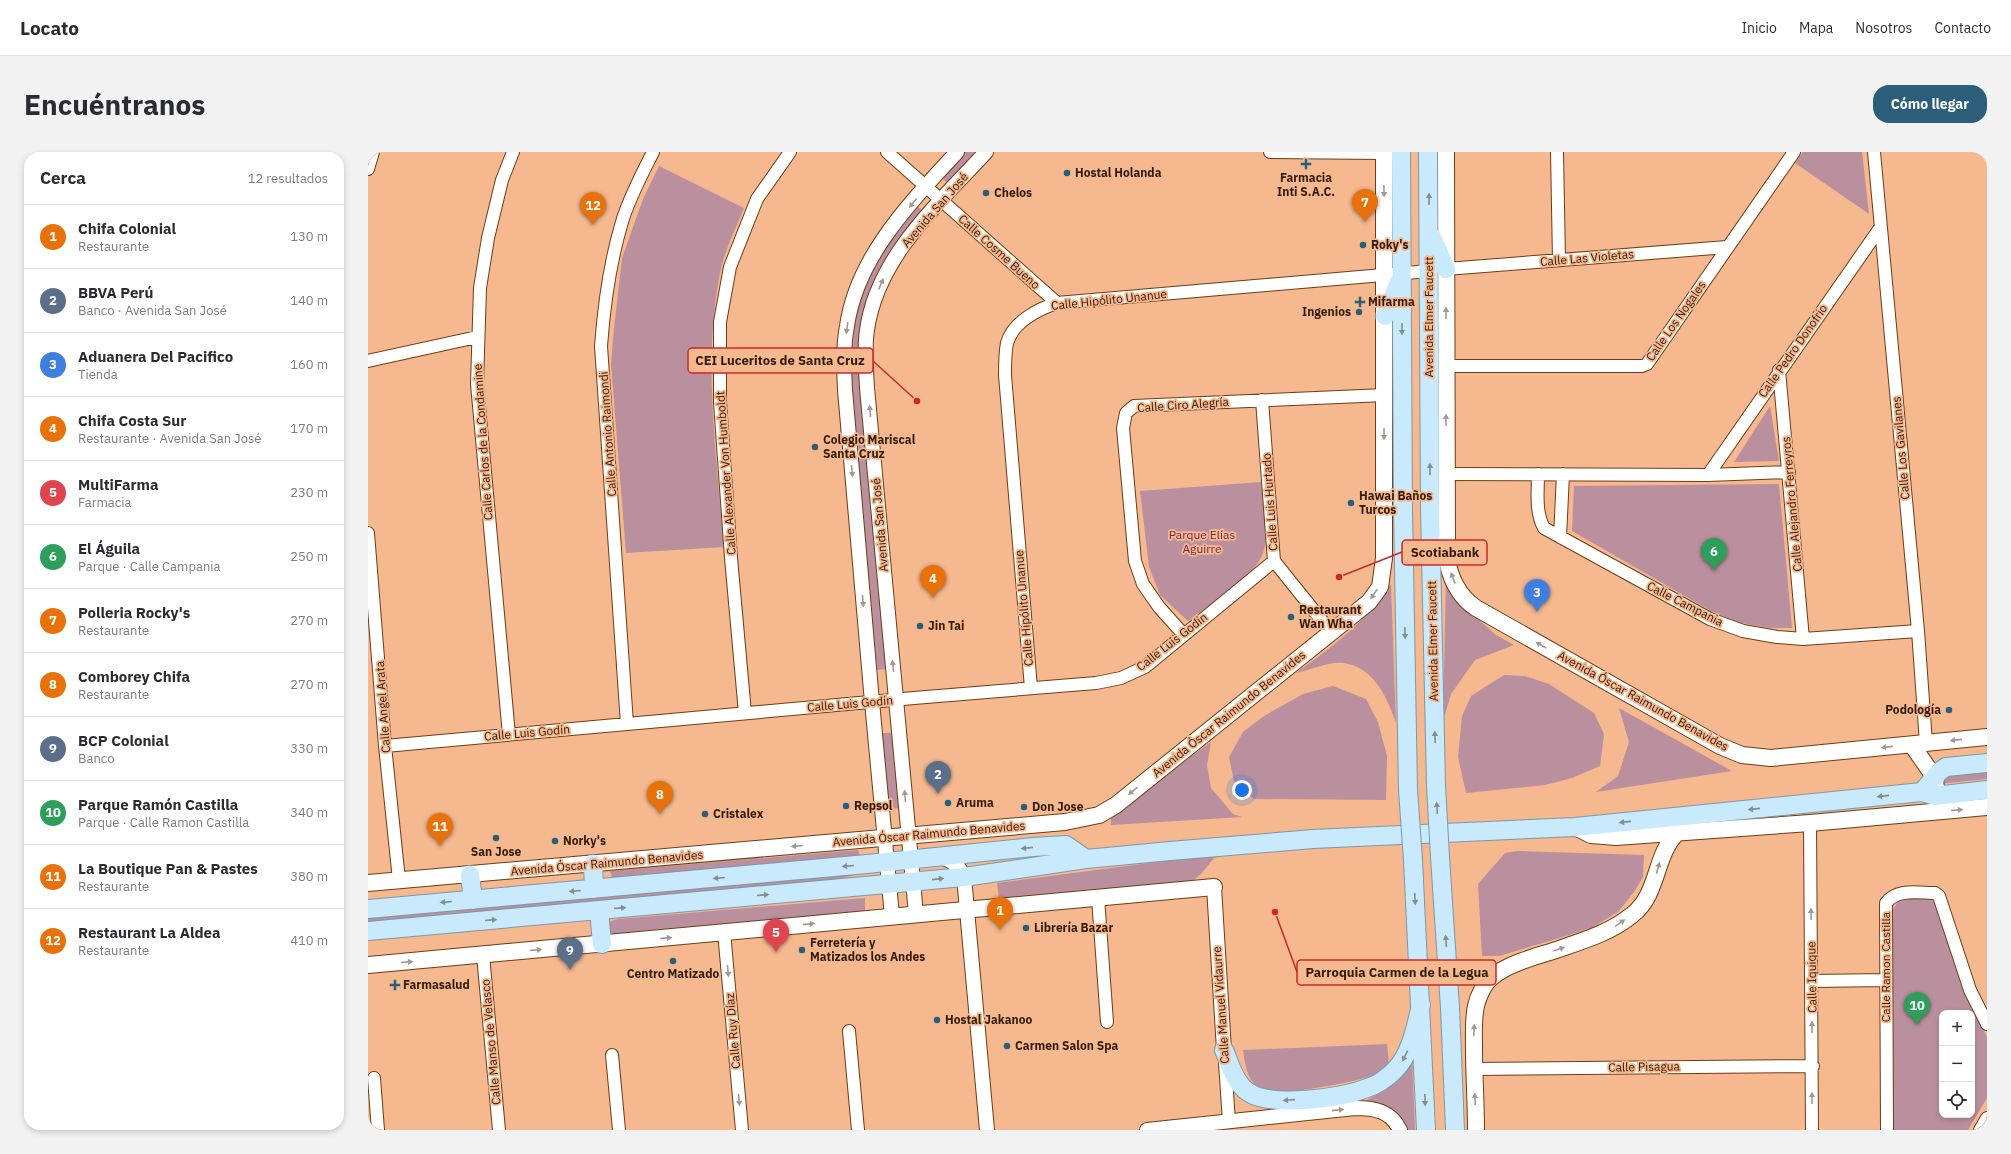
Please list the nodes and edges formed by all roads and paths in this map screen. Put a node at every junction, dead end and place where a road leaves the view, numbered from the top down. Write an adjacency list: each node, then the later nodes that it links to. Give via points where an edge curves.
1 (373, 152): 15 (street)
2 (513, 152): 25 (street, Calle Carlos de la Condamine, via 502,180 488,238 480,288)
3 (653, 152): 49 (street, Calle Antonio Raimondi, via 622,221 604,313 601,346)
4 (790, 152): 48 (street, Calle Alexander Von Humboldt, via 757,199 730,267 720,322 722,417 731,558)
5 (887, 152): 16 (street, Calle Cosme Bueno)
6 (957, 152): 16 (street, Avenida San José)
7 (986, 152): 17 (street, Avenida San José)
8 (1270, 152): 9 (street)
9 (1390, 152): 22 (main road, one-way to 22)
10 (1428, 152): 21 (main road, Avenida Elmer Faucett, one-way to 10, via 1428,229)
11 (1446, 152): 21 (main road, Avenida Elmer Faucett)
12 (1557, 152): 20 (street)
13 (1794, 152): 19 (street, Calle Los Nogales)
14 (1874, 152): 18 (street, Calle Los Gavilanes)
15 (368, 169)
16 (926, 186): 17 (street, Calle Cosme Bueno); 47 (street, Avenida San José, one-way to 47, via 890,230 864,271 847,326 844,357 845,390)
17 (942, 201): 23 (street, Calle Cosme Bueno); 46 (street, Avenida San José, one-way to 17, via 867,388 867,329 875,299 887,271 907,240)
18 (1880, 228): 28 (street, Calle Pedro Donofrio); 41 (street, Calle Los Gavilanes)
19 (1728, 247): 20 (street, Calle Las Violetas); 27 (street, Calle Los Nogales, via 1647,364)
20 (1558, 260): 21 (street, Calle Las Violetas)
21 (1437, 270): 22 (street, Calle Hipólito Unanue); 27 (main road, Avenida Elmer Faucett, one-way to 21); 112 (main road, Avenida Elmer Faucett, one-way to 21, bridge, via 1436,786 1430,508)
22 (1394, 274): 23 (street, Calle Hipólito Unanue); 24 (main road); 92 (main road, one-way to 92, bridge, via 1403,510 1408,790)
23 (1057, 303): 45 (street, Calle Hipólito Unanue, via 1042,308 1016,328 1008,342 1006,360)
24 (1385, 316): 29 (main road)
25 (477, 337): 26 (street); 50 (street, Calle Carlos de la Condamine, via 477,384)
26 (368, 361)
27 (1446, 366): 32 (main road, Avenida Elmer Faucett, one-way to 27)
28 (1779, 370): 31 (street, Calle Alejandro Ferreyros); 35 (street, Calle Pedro Donofrio)
29 (1384, 395): 30 (street, Calle Ciro Alegría); 42 (main road, Avenida Óscar Raimundo Benavides, one-way to 42, via 1383,574 1375,595)
30 (1262, 400): 38 (street, Calle Luis Hurtado); 43 (street, Calle Ciro Alegría, via 1134,406 1126,413 1123,428 1135,562 1143,584)
31 (1789, 472): 35 (street); 44 (street, Calle Alejandro Ferreyros)
32 (1446, 474): 33 (street); 40 (main road, Avenida Elmer Faucett, one-way to 32, via 1458,589 1448,562)
33 (1538, 474): 34 (street); 37 (street, Calle Campania, via 1540,522 1544,528)
34 (1563, 474): 35 (street); 37 (street)
35 (1708, 476)
36 (368, 532): 39 (street, Calle Angel Arata)
37 (1560, 537): 44 (street, Calle Campania, via 1710,619 1743,631)
38 (1274, 561): 42 (street, Calle Luis Hurtado); 43 (street, Calle Luis Godín)
39 (371, 589): 53 (street, Calle Angel Arata)
40 (1476, 608): 52 (main road, Avenida Óscar Raimundo Benavides, one-way to 40, via 1772,758 1742,755 1720,746)
41 (1918, 631): 44 (street, Calle Campania); 52 (street, Calle Los Gavilanes)
42 (1331, 632): 63 (main road, Avenida Óscar Raimundo Benavides, one-way to 63, via 1116,805 1099,815 1066,822)
43 (1184, 635): 45 (street, Calle Luis Godín, via 1145,667 1121,678 1096,683)
44 (1803, 639)
45 (1031, 688): 46 (street, Calle Luis Godín)
46 (896, 699): 47 (street, Calle Luis Godín); 63 (street, Avenida San José, one-way to 46)
47 (872, 702): 48 (street, Calle Luis Godín); 64 (street, Avenida San José)
48 (745, 713): 49 (street, Calle Luis Godín)
49 (627, 724): 50 (street, Calle Luis Godín)
50 (510, 735): 53 (street, Calle Luis Godín)
51 (1987, 737): 52 (main road, Avenida Óscar Raimundo Benavides, one-way to 52)
52 (1919, 744): 55 (main road)
53 (385, 746): 72 (street, Calle Angel Arata)
54 (1987, 763): 55 (main road)
55 (1941, 772): 57 (main road)
56 (1987, 790): 57 (main road)
57 (1928, 794): 59 (main road); 61 (main road, one-way to 61)
58 (1987, 807): 59 (main road, one-way to 58)
59 (1927, 813): 60 (main road)
60 (1810, 823): 62 (main road); 91 (street, Calle Iquique, one-way to 60)
61 (1575, 827): 62 (main road, via 1591,835 1616,838); 66 (main road, via 1313,839)
62 (1676, 834): 99 (main road, one-way to 62, via 1476,1006 1481,991 1491,978 1509,967 1593,937 1633,915 1652,889 1666,847)
63 (908, 835): 64 (main road, Avenida Óscar Raimundo Benavides); 67 (street, Avenida San José)
64 (884, 837): 68 (street, Avenida San José); 69 (main road, Avenida Óscar Raimundo Benavides, one-way to 69)
65 (941, 857): 66 (main road, Avenida Óscar Raimundo Benavides, one-way to 65, via 1066,845); 67 (main road, Avenida Óscar Raimundo Benavides); 71 (street, via 954,862)
66 (1086, 859): 71 (main road)
67 (911, 860): 68 (main road, Avenida Óscar Raimundo Benavides); 73 (street, Avenida San José)
68 (887, 862): 75 (street, Avenida San José); 77 (main road, Avenida Óscar Raimundo Benavides, one-way to 77)
69 (593, 864): 70 (main road, Avenida Óscar Raimundo Benavides); 77 (main road)
70 (470, 875): 72 (main road, Avenida Óscar Raimundo Benavides); 79 (main road)
71 (964, 877): 73 (main road, one-way to 71); 81 (street)
72 (399, 880): 74 (main road, Avenida Óscar Raimundo Benavides)
73 (913, 882): 75 (main road); 83 (street, Avenida San José)
74 (368, 883)
75 (889, 884): 82 (main road, one-way to 75); 84 (street, Avenida San José)
76 (1214, 887): 78 (main road); 96 (street, Calle Manuel Vidaurre)
77 (594, 889): 79 (main road, Avenida Óscar Raimundo Benavides, one-way to 79)
78 (1098, 898): 81 (main road); 94 (street)
79 (472, 900): 80 (main road, Avenida Óscar Raimundo Benavides, one-way to 80)
80 (368, 909)
81 (967, 909): 83 (main road); 108 (street)
82 (599, 910): 85 (main road, one-way to 82); 87 (main road)
83 (916, 914): 84 (main road)
84 (892, 916): 86 (main road, one-way to 84)
85 (368, 931)
86 (724, 932): 87 (main road, one-way to 86); 106 (street, Calle Ruy Díaz, one-way to 106)
87 (602, 944): 88 (main road, one-way to 87)
88 (484, 954): 89 (main road, one-way to 88); 104 (street, Calle Manso de Velasco)
89 (368, 965)
90 (1886, 980): 91 (street); 93 (street, Calle Ramon Castilla, via 1886,903 1891,896 1898,893 1935,894 1941,900 1970,990); 115 (street, Calle Ramon Castilla)
91 (1812, 981): 98 (street, Calle Iquique, one-way to 91)
92 (1421, 1005): 96 (main road, one-way to 96, via 1410,1044 1396,1069 1384,1080 1352,1093 1278,1100 1261,1098 1247,1092 1237,1080); 111 (main road, one-way to 111)
93 (1986, 1018)
94 (1107, 1022)
95 (849, 1031): 107 (street)
96 (1224, 1050): 102 (street, Calle Manuel Vidaurre)
97 (612, 1055): 105 (street)
98 (1813, 1066): 99 (street, Calle Pisagua); 114 (street, Calle Iquique, one-way to 98)
99 (1474, 1068): 113 (main road, one-way to 99)
100 (374, 1078): 103 (street)
101 (1987, 1118): 116 (street)
102 (1229, 1122): 109 (street); 110 (street, one-way to 110, via 1372,1108 1386,1113)
103 (378, 1130)
104 (500, 1130)
105 (618, 1130)
106 (742, 1130)
107 (858, 1130)
108 (987, 1130)
109 (1146, 1130)
110 (1400, 1130)
111 (1426, 1130)
112 (1455, 1130)
113 (1476, 1130)
114 (1812, 1130)
115 (1887, 1130)
116 (1980, 1130)

